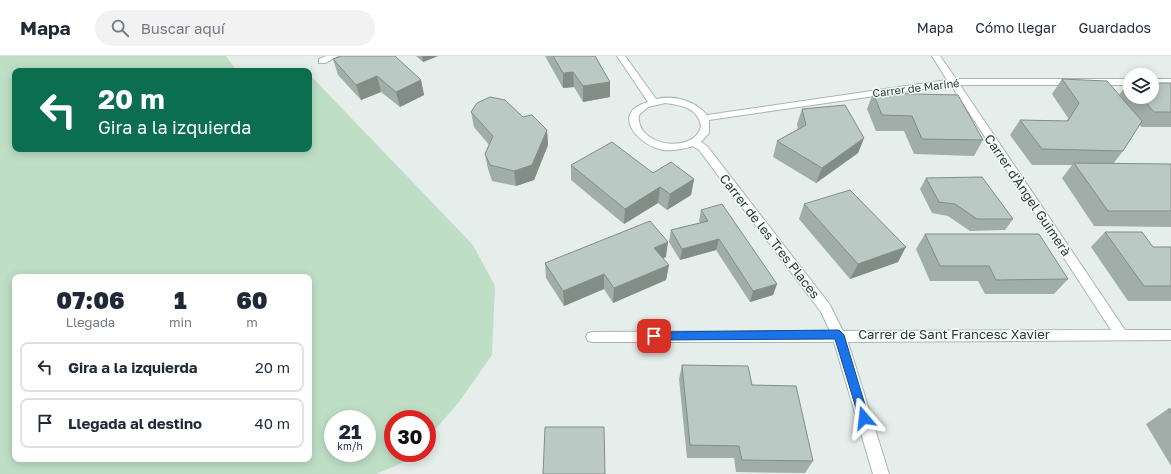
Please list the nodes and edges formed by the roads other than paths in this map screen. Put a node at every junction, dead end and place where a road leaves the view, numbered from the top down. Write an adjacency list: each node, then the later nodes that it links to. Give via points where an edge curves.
1 (334, 56): 4 (street)
2 (621, 56): 9 (street)
3 (936, 56): 5 (street, Carrer d'Àngel Guimerà)
4 (322, 60)
5 (951, 82): 6 (street, Carrer de Mariné); 10 (street, Carrer de Mariné); 12 (street, Carrer d'Àngel Guimerà)
6 (1123, 82)
7 (1159, 82): 8 (street)
8 (1171, 82)
9 (653, 102): 10 (street, via 678,101 699,111); 11 (street, via 641,107 634,115 632,124 637,134 649,142 664,146 680,146)
10 (705, 118): 11 (street, via 707,127 703,135)
11 (694, 142): 13 (street, Carrer de les Tres Places, via 702,148 826,309)
12 (1121, 334): 13 (street, Carrer de Sant Francesc Xavier); 14 (street, Carrer de Sant Francesc Xavier)
13 (839, 335): 15 (street, Carrer de Sant Francesc Xavier); 16 (street, Carrer de les Tres Places)
14 (1171, 335)
15 (593, 337)
16 (881, 474)

